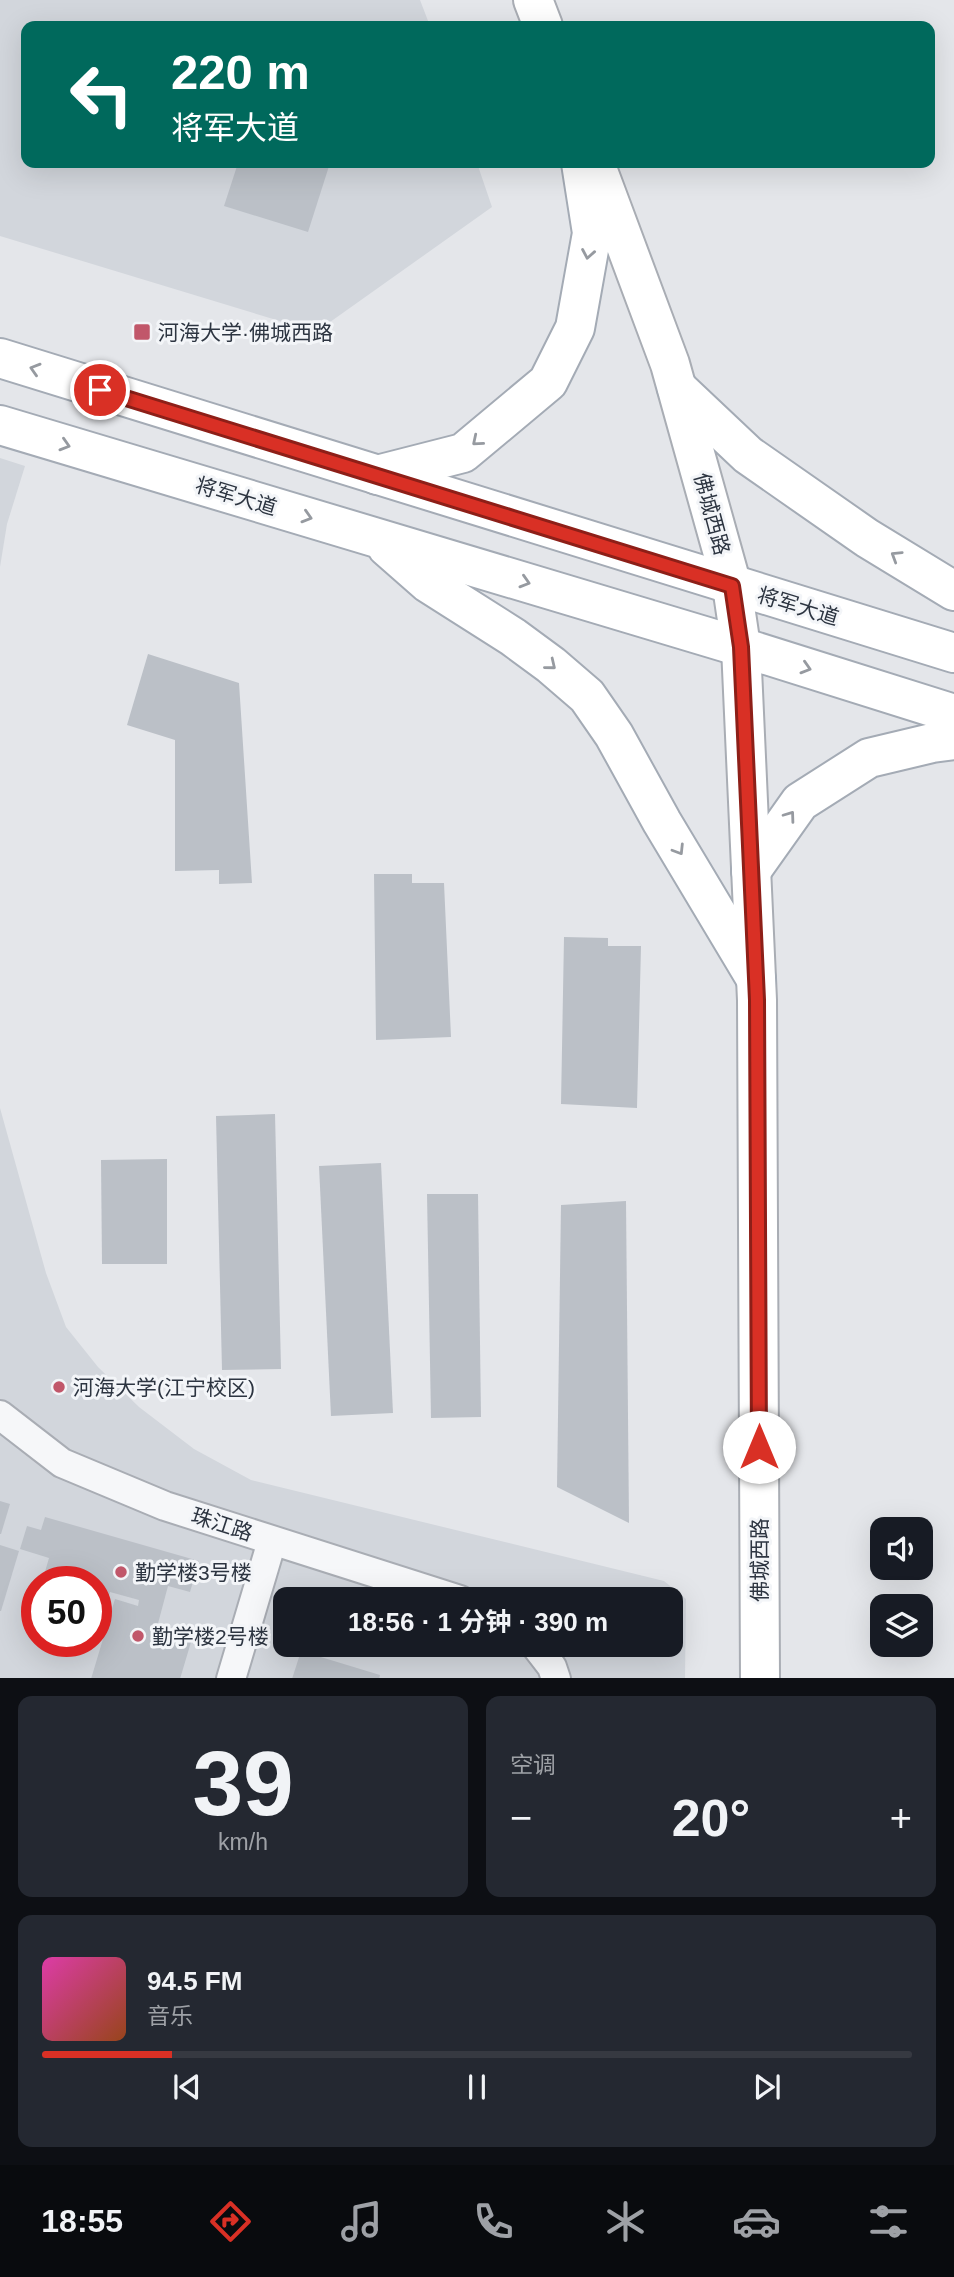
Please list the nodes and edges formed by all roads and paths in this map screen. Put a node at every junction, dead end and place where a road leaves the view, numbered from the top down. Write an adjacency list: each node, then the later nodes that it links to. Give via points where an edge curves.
1 (533, 0): 2 (main road)
2 (541, 21)
3 (582, 168): 8 (main road, one-way to 8, via 592,233 575,328 548,382 463,453)
4 (597, 168): 6 (main road, 佛城西路)
5 (0, 358): 8 (main road, 将军大道, one-way to 5)
6 (677, 388): 10 (main road, 佛城西路); 11 (main road, one-way to 6, via 867,538 748,455)
7 (0, 425): 9 (main road, 将军大道, one-way to 9)
8 (377, 475): 10 (main road, 将军大道)
9 (378, 538): 12 (main road, 将军大道, one-way to 12); 17 (main road, one-way to 17, via 428,583 513,637 587,696)
10 (732, 586): 12 (main road, 佛城西路); 13 (main road, 将军大道)
11 (954, 591)
12 (741, 647): 14 (main road, 将军大道, one-way to 14); 16 (main road, 佛城西路)
13 (954, 653)
14 (954, 713)
15 (954, 740): 16 (main road, one-way to 15, via 800,802 869,758)
16 (751, 871): 17 (main road, 佛城西路)
17 (756, 979): 24 (main road, 佛城西路)
18 (0, 1415): 19 (street, 珠江路, via 62,1462 165,1506)
19 (272, 1541): 20 (street, 珠江路); 22 (street)
20 (419, 1587)
21 (544, 1657): 23 (street)
22 (231, 1678)
23 (556, 1678)
24 (760, 1678)

